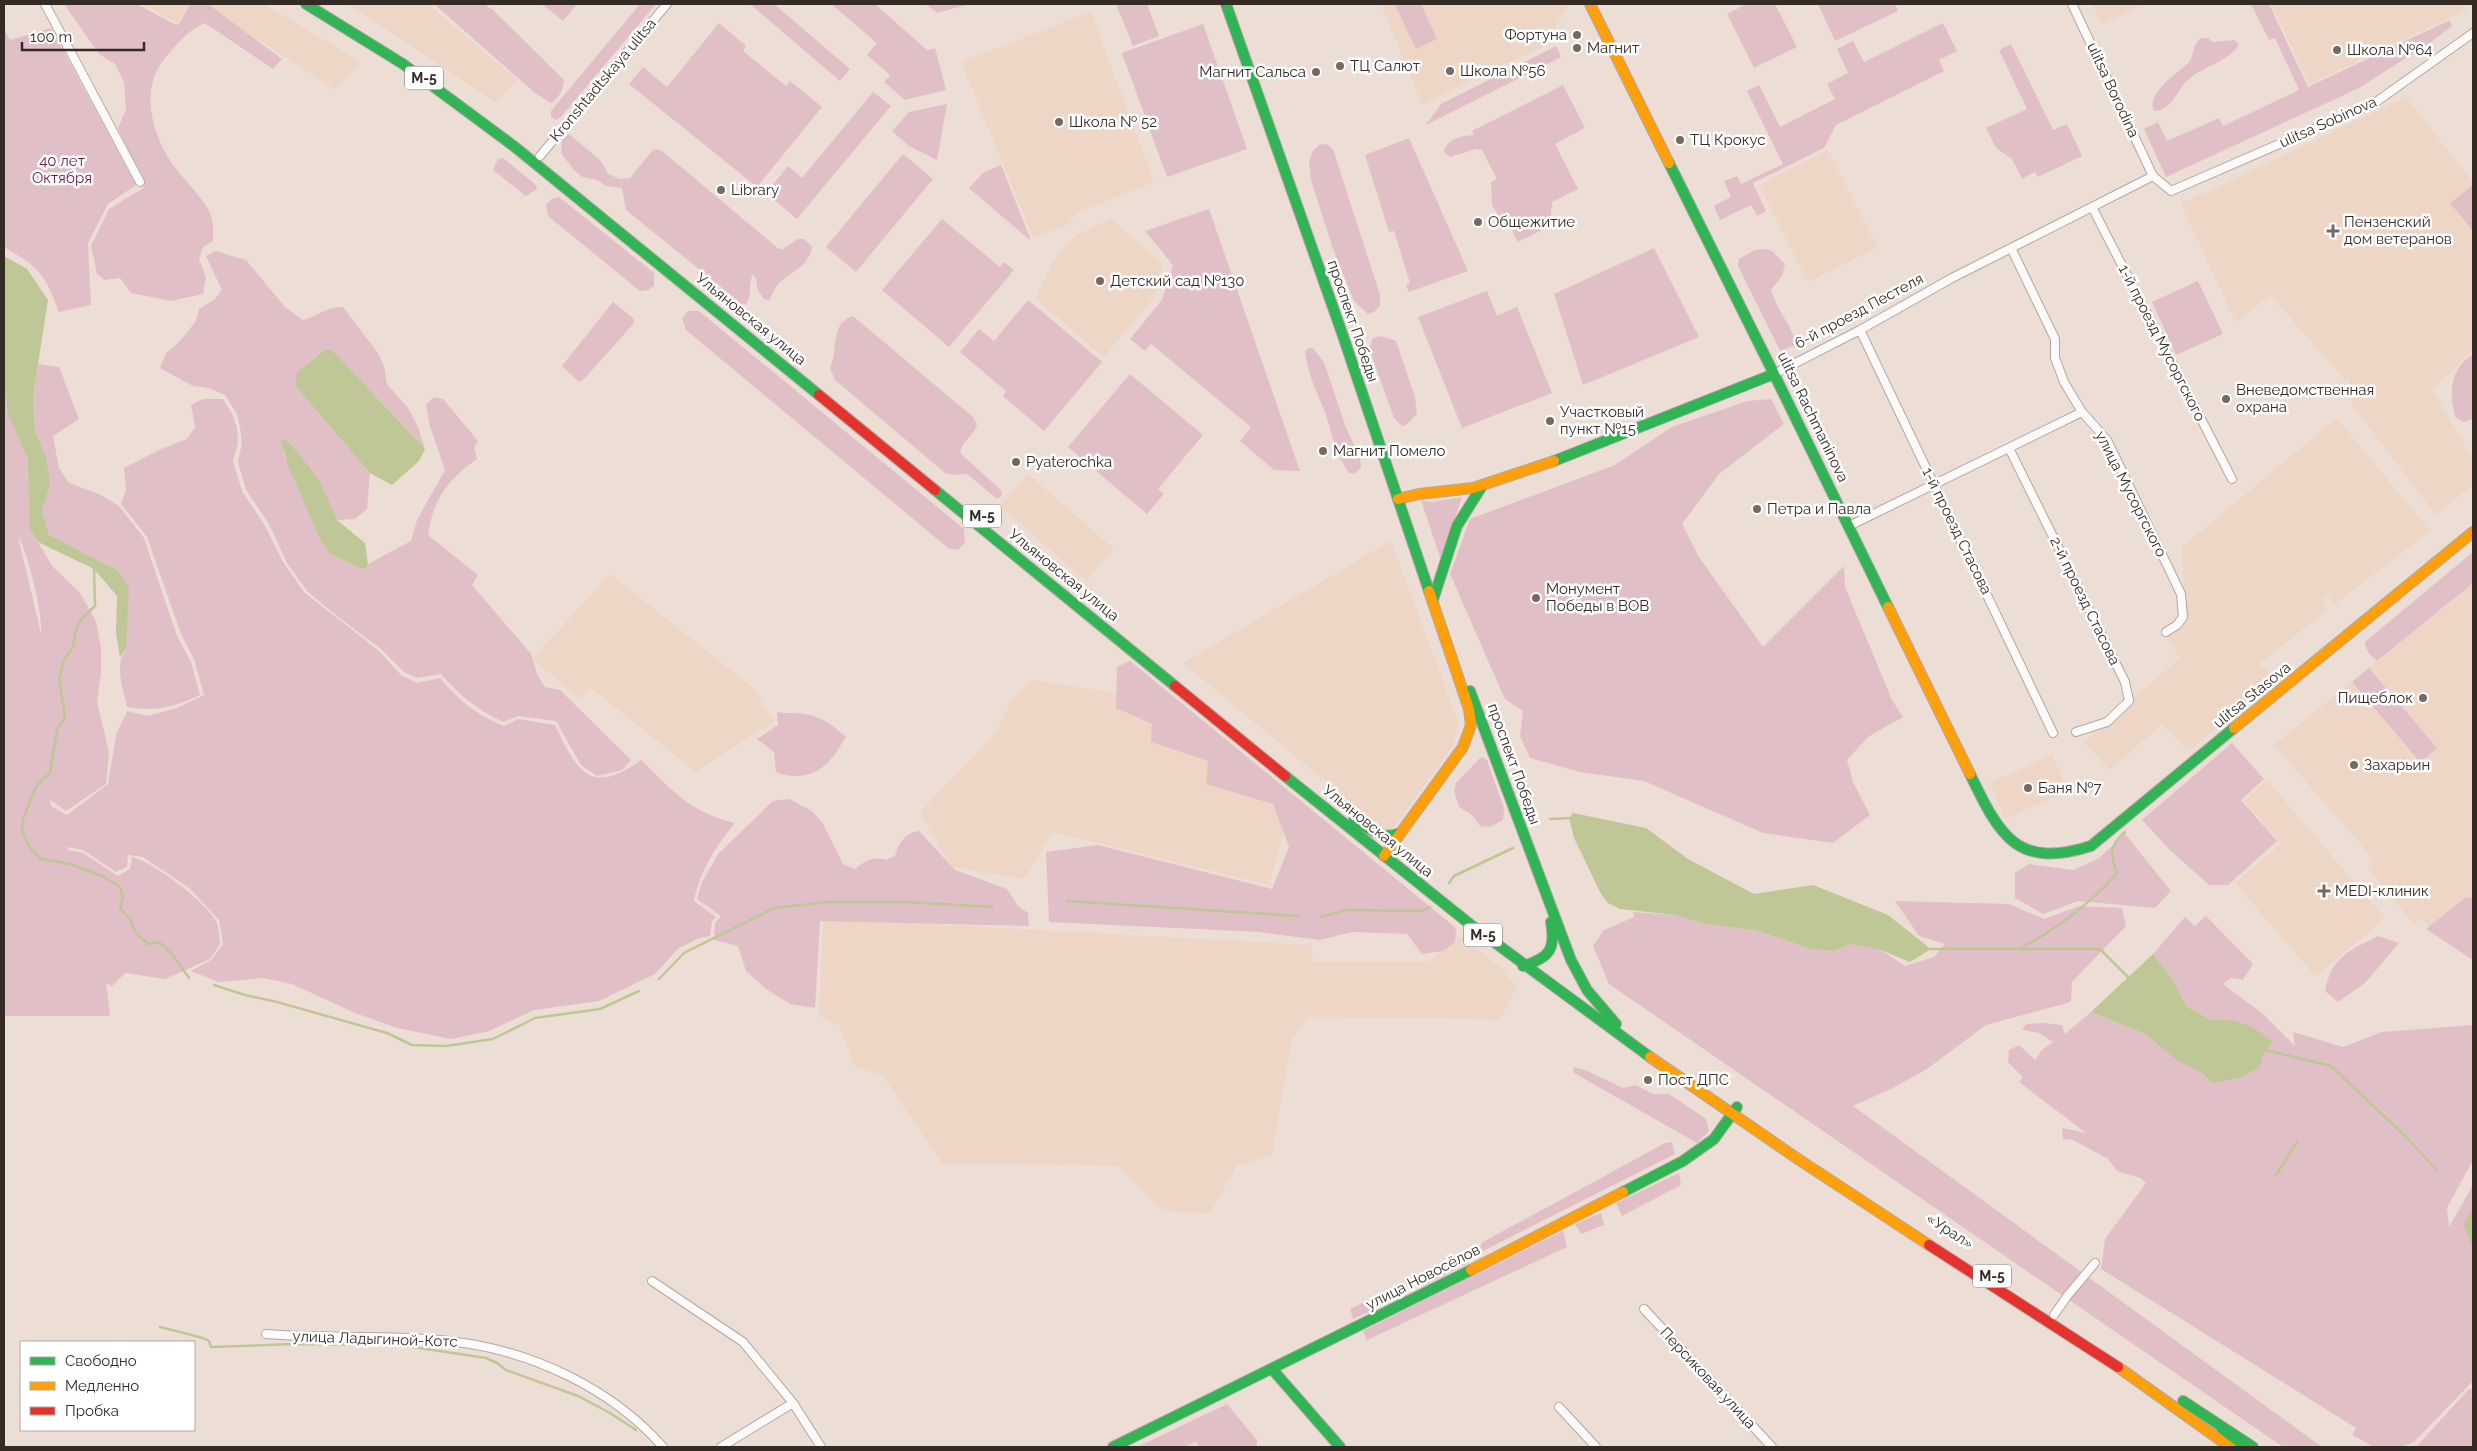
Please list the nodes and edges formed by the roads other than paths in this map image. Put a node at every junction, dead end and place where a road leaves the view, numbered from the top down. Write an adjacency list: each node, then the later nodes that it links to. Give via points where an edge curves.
1 (45, 4): 11 (street)
2 (306, 4): 9 (main road, Ульяновская улица / М-5, via 418,74)
3 (323, 4): 9 (main road, Ульяновская улица / М-5, via 429,72)
4 (667, 4): 9 (street, Kronshtadtskaya ulitsa)
5 (1226, 4): 21 (main road, проспект Победы)
6 (1590, 4): 15 (main road, ulitsa Rachmaninova)
7 (2072, 4): 10 (street, ulitsa Borodina)
8 (2473, 33): 10 (street, ulitsa Sobinova, via 2376,102 2171,191)
9 (537, 160): 31 (main road, Ульяновская улица / М-5, via 795,362); 33 (main road, Ульяновская улица / М-5)
10 (2153, 176): 12 (street, 6-й проезд Пестеля)
11 (140, 182)
12 (2092, 207): 13 (street, 6-й проезд Пестеля); 18 (street, 1-й проезд Мусоргского)
13 (2011, 248): 14 (street, 6-й проезд Пестеля); 16 (street, улица Мусоргского, via 2055,339 2059,372)
14 (1860, 330): 15 (street, 6-й проезд Пестеля); 19 (street, 1-й проезд Стасова)
15 (1774, 374): 20 (main road, 6-й проезд Пестеля); 22 (main road, ulitsa Rachmaninova)
16 (2082, 412): 17 (street); 25 (street, улица Мусоргского, via 2107,440 2181,594 2183,617)
17 (2010, 448): 19 (street); 27 (street, 2-й проезд Стасова, via 2125,682 2128,701 2106,722)
18 (2232, 479)
19 (1934, 484): 22 (street); 28 (street, 1-й проезд Стасова)
20 (1482, 486): 21 (main road, 6-й проезд Пестеля); 24 (main road, via 1457,526)
21 (1398, 499): 24 (main road, проспект Победы)
22 (1849, 526): 34 (main road, ulitsa Rachmaninova, via 1992,819 2013,842)
23 (2473, 532): 34 (main road, ulitsa Stasova, via 2091,846 2068,854)
24 (1433, 600): 26 (main road, проспект Победы)
25 (2166, 632)
26 (1450, 648): 29 (main road, проспект Победы); 30 (main road, проспект Победы, via 1470,716 1469,733)
27 (2076, 732)
28 (2053, 733)
29 (1493, 749): 30 (main road, via 1480,740 1470,744); 35 (main road, проспект Победы)
30 (1457, 757): 32 (main road, проспект Победы)
31 (1354, 820): 32 (main road, via 1387,838); 33 (main road, Ульяновская улица / М-5)
32 (1401, 832): 33 (main road, проспект Победы)
33 (1386, 852): 36 (main road, Ульяновская улица / М-5); 37 (main road, Ульяновская улица / М-5)
34 (2039, 854)
35 (1544, 891): 36 (main road, проспект Победы, via 1553,941 1548,955); 38 (main road, проспект Победы, via 1578,975)
36 (1534, 963): 37 (main road); 38 (main road, Ульяновская улица / М-5)
37 (1523, 966): 39 (main road, Ульяновская улица / М-5, via 1624,1040)
38 (1616, 1024): 39 (main road, Ульяновская улица / М-5)
39 (1711, 1094): 40 (main road, «Урал» / М-5)
40 (1735, 1110): 44 (main road, «Урал» / М-5); 46 (main road, улица Новосёлов, via 1709,1144 1683,1161); 57 (main road, «Урал» / М-5, via 1852,1195 2170,1402)
41 (2096, 1263): 44 (street)
42 (652, 1281): 48 (street, via 743,1342)
43 (1644, 1309): 56 (street, Персиковая улица)
44 (2054, 1315): 47 (main road, «Урал» / М-5)
45 (266, 1334): 50 (street, улица Ладыгиной-Котс, via 448,1341 504,1352 552,1368 610,1399 645,1427)
46 (1272, 1369): 53 (main road, улица Новосёлов); 54 (main road)
47 (2183, 1401): 58 (main road, «Урал» / М-5); 59 (main road)
48 (794, 1404): 51 (street); 52 (street)
49 (1559, 1407): 55 (street)
50 (663, 1447)
51 (721, 1447)
52 (820, 1447)
53 (1113, 1447)
54 (1340, 1447)
55 (1596, 1447)
56 (1772, 1447)
57 (2230, 1447)
58 (2245, 1447)
59 (2253, 1447)

